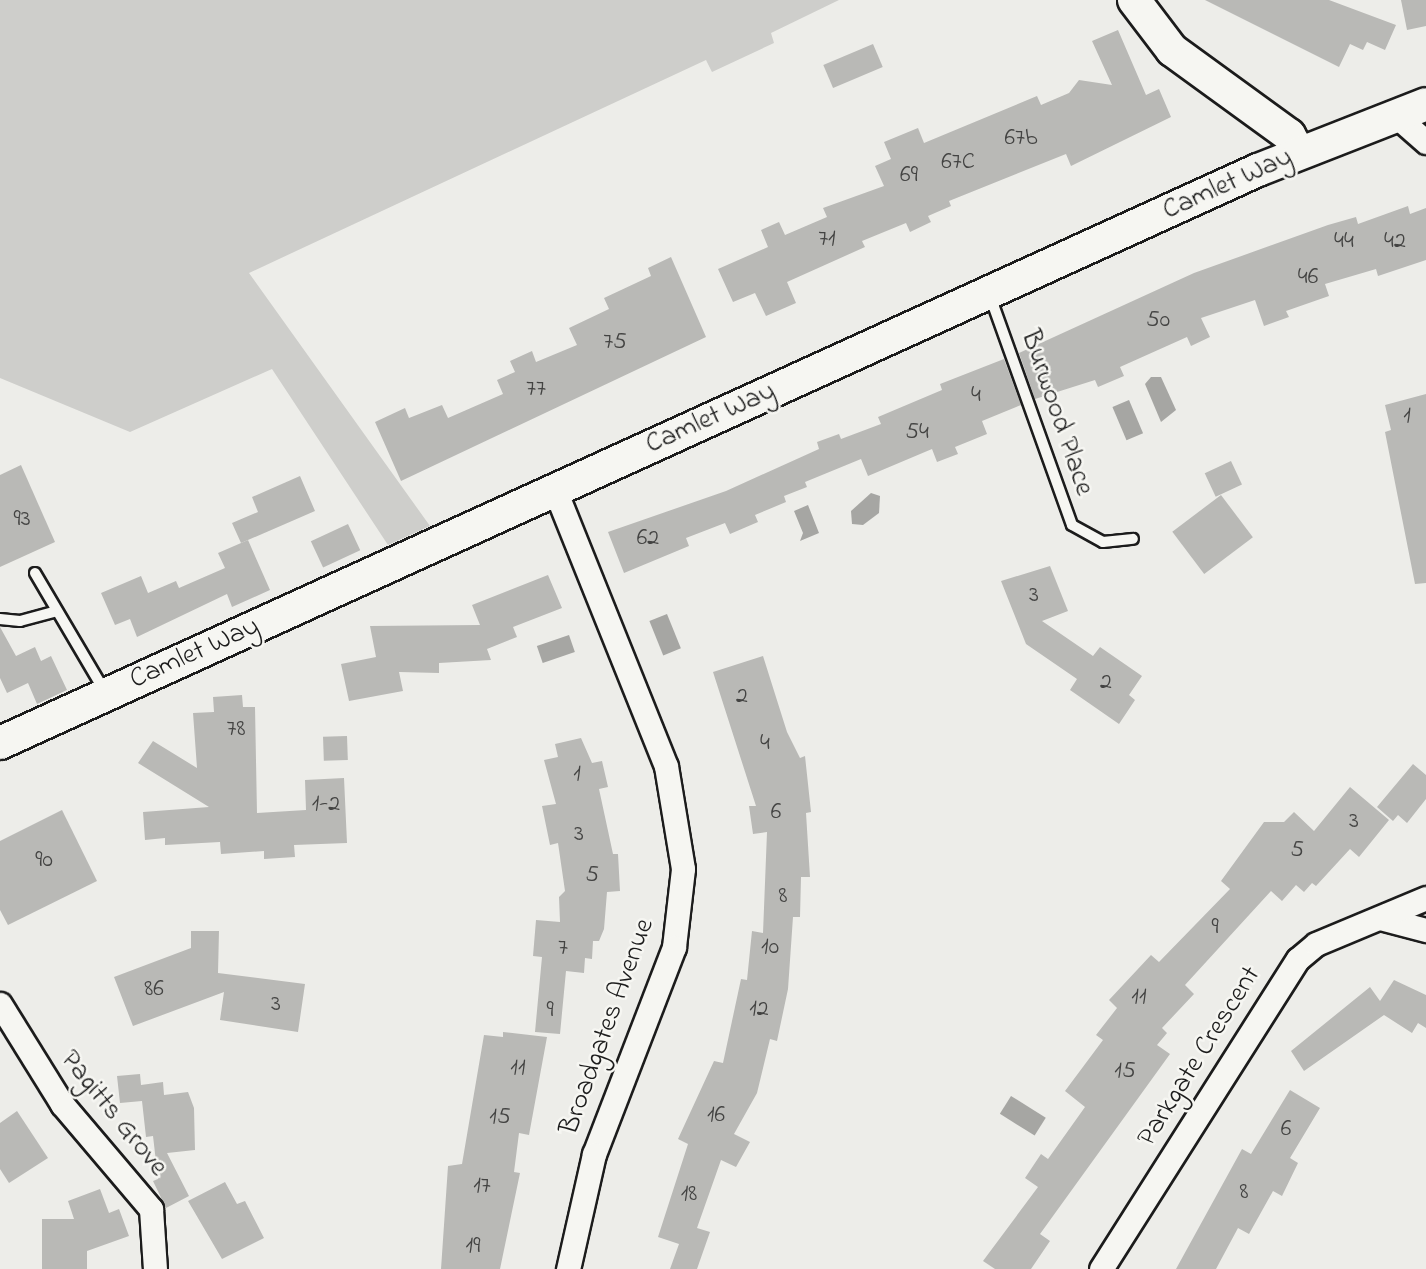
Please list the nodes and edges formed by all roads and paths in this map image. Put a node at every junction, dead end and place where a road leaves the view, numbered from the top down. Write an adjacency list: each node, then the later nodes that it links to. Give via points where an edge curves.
1 (1134, 0): 5 (street, via 1172,50 1289,135)
2 (1426, 104): 3 (street, Camlet Way)
3 (1395, 115): 4 (street); 5 (street, Camlet Way)
4 (1426, 142)
5 (1299, 152): 6 (street, Camlet Way)
6 (989, 293): 7 (street, Camlet Way); 8 (lane, Burwood Place, via 1072,525 1103,542)
7 (555, 490): 12 (street, Camlet Way); 19 (street, Broadgates Avenue, via 666,766 683,869 674,947 594,1154)
8 (1133, 539)
9 (35, 573): 10 (lane)
10 (57, 611): 11 (lane, via 20,621); 12 (lane)
11 (0, 619)
12 (106, 694): 13 (street, Camlet Way)
13 (0, 743)
14 (1426, 898): 15 (street, Parkgate Crescent)
15 (1384, 919): 16 (street); 20 (street, Parkgate Crescent, via 1315,944 1298,959)
16 (1426, 930)
17 (0, 1004): 18 (street, Pagitts Grove, via 62,1104 151,1209)
18 (155, 1269)
19 (568, 1269)
20 (1101, 1269)

